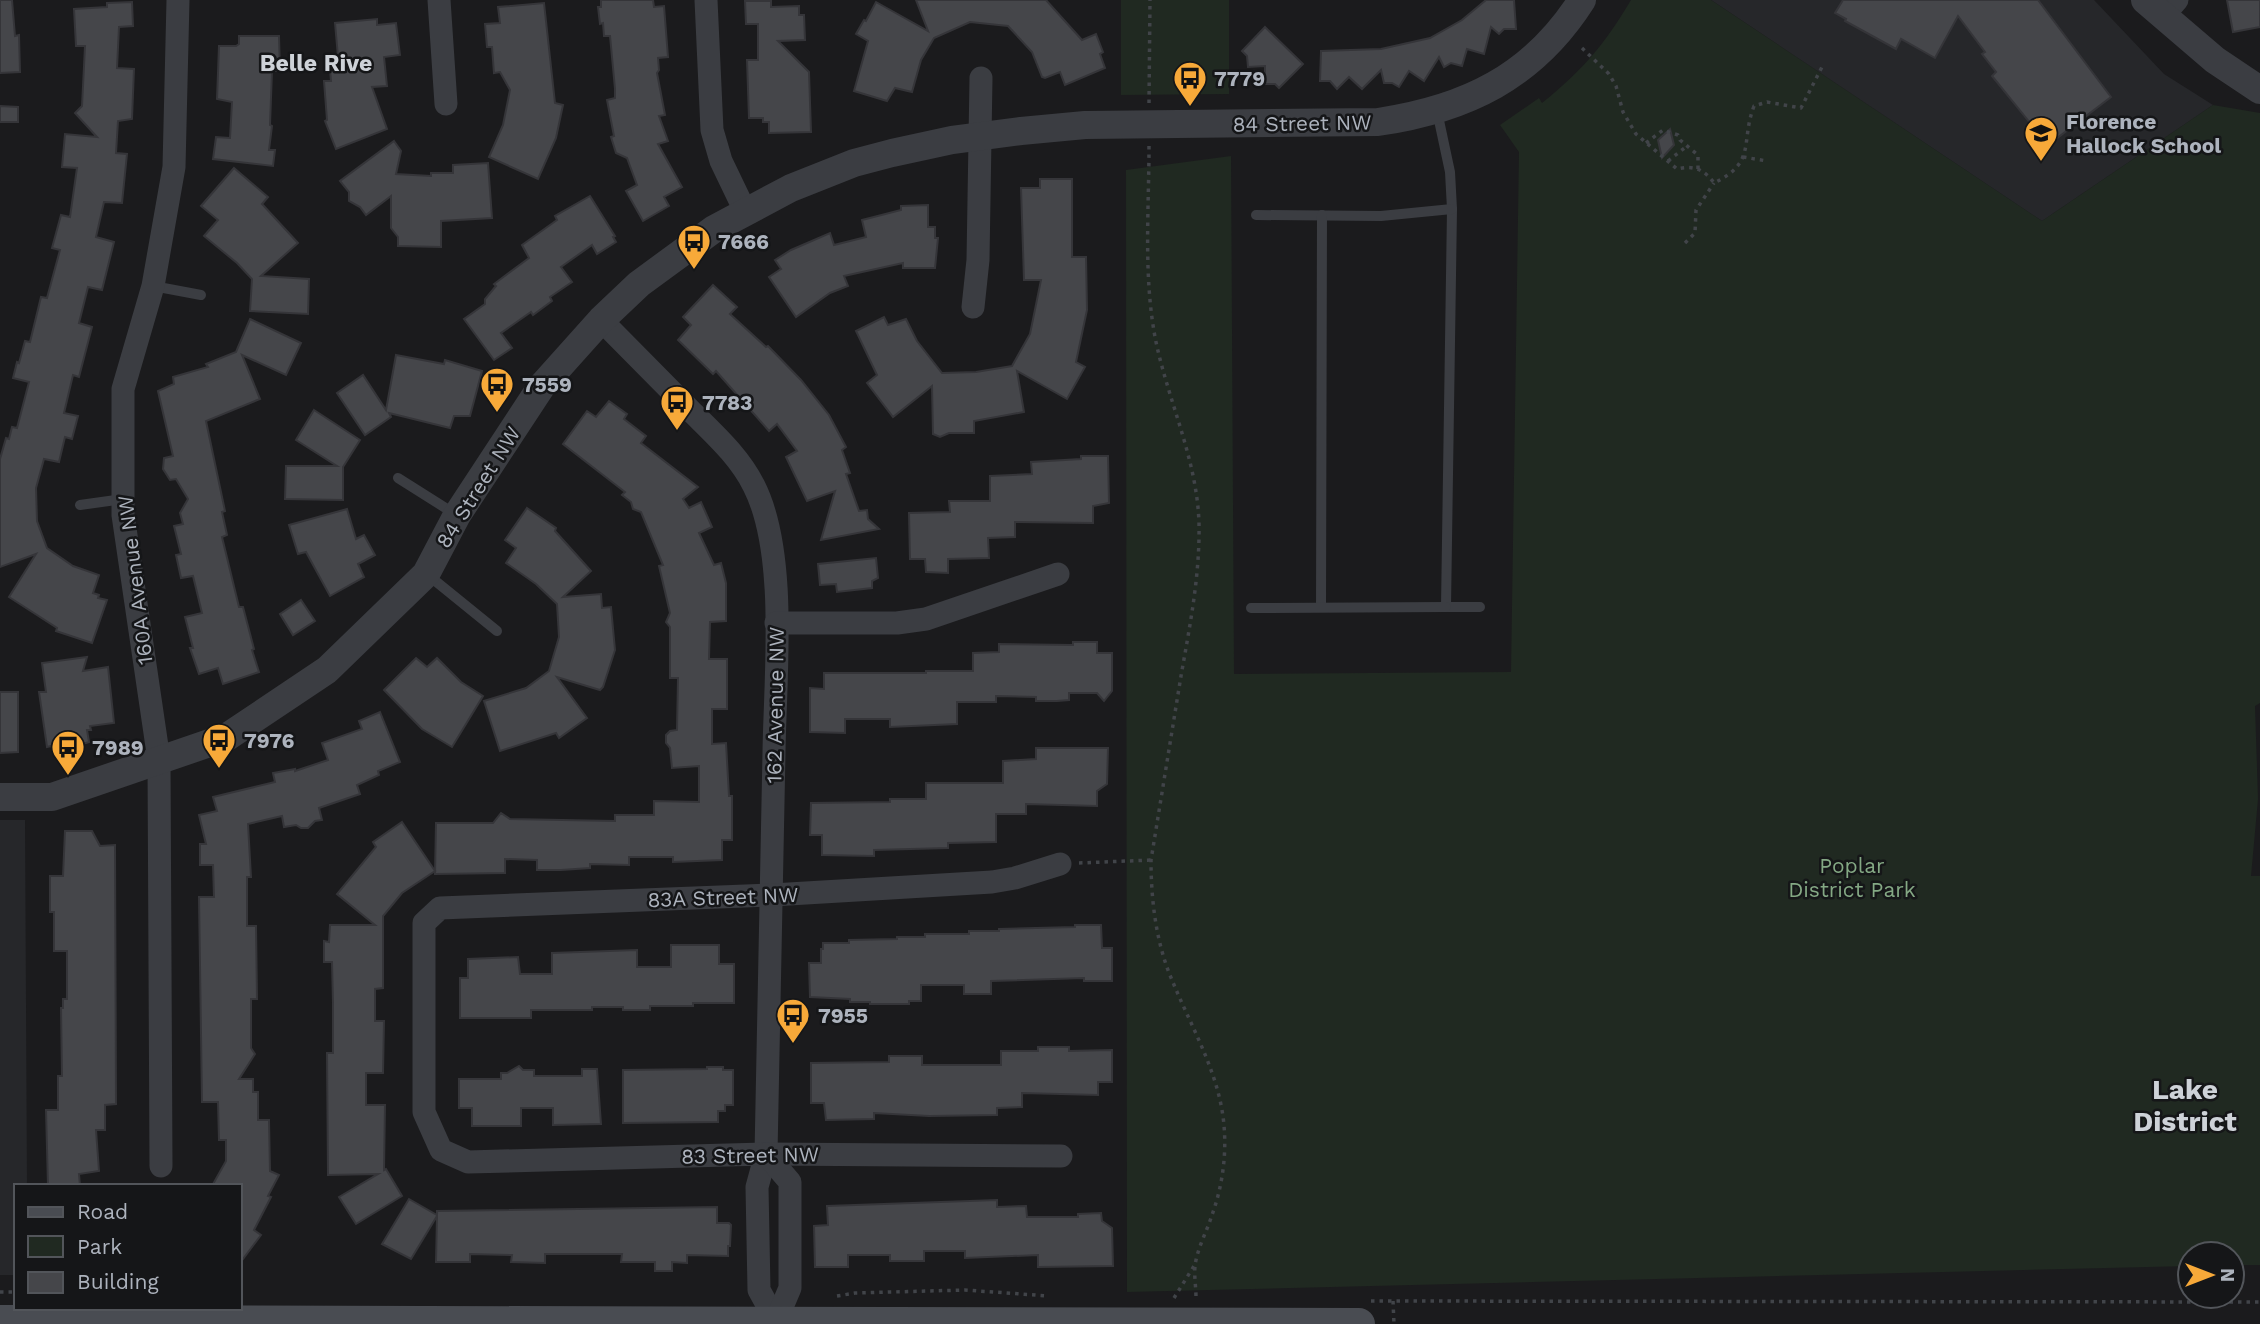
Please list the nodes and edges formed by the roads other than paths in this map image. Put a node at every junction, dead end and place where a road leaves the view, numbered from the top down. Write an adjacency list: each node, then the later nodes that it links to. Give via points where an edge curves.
1 (178, 0): 17 (street, 160A Avenue NW, via 174,167)
2 (439, 0): 10 (street)
3 (706, 0): 14 (street, via 712,130)
4 (1582, 0): 11 (street, 84 Street NW, via 1556,36 1507,78)
5 (2161, 6): 6 (street)
6 (2227, 69): 7 (street); 9 (street)
7 (2260, 70)
8 (981, 78): 12 (street)
9 (2260, 90)
10 (446, 104)
11 (1437, 111): 12 (street, 84 Street NW, via 1378,122 1085,125); 13 (lane, via 1450,172)
12 (980, 136): 14 (street, 84 Street NW, via 854,163 791,188); 19 (street)
13 (1452, 209): 16 (lane, via 1381,216); 28 (lane)
14 (746, 213): 20 (street, 84 Street NW, via 714,229)
15 (1256, 215): 16 (lane)
16 (1322, 215): 27 (lane)
17 (153, 286): 18 (lane); 22 (street, 160A Avenue NW, via 123,389)
18 (201, 295)
19 (973, 307)
20 (601, 320): 24 (street, 84 Street NW, via 541,387); 31 (street, 162 Avenue NW, via 746,470 771,538)
21 (398, 478): 24 (lane)
22 (123, 499): 23 (lane); 33 (street, 160A Avenue NW)
23 (80, 505)
24 (457, 515): 25 (street, 84 Street NW)
25 (426, 573): 32 (lane); 33 (street, 84 Street NW, via 327,670 227,737)
26 (1058, 573): 31 (street, via 926,619)
27 (1321, 607): 28 (lane); 30 (lane)
28 (1446, 607): 29 (lane)
29 (1480, 607)
30 (1251, 608)
31 (776, 623): 36 (street, 162 Avenue NW)
32 (497, 631)
33 (159, 760): 34 (street, 84 Street NW, via 52,797); 40 (street, 160A Avenue NW)
34 (0, 797)
35 (1059, 864): 36 (street, 83A Street NW, via 992,882)
36 (772, 895): 37 (street, 83A Street NW, via 440,908 424,923 424,1112); 38 (street, 162 Avenue NW)
37 (441, 1150): 38 (street, 83 Street NW, via 468,1161)
38 (766, 1154): 39 (street, 83 Street NW); 42 (street, 162 Avenue NW, via 757,1187 759,1290); 42 (street, via 790,1182 790,1288)
39 (1061, 1156)
40 (161, 1166)
41 (0, 1321): 42 (main road)
42 (776, 1323): 43 (main road)
43 (1359, 1324)

